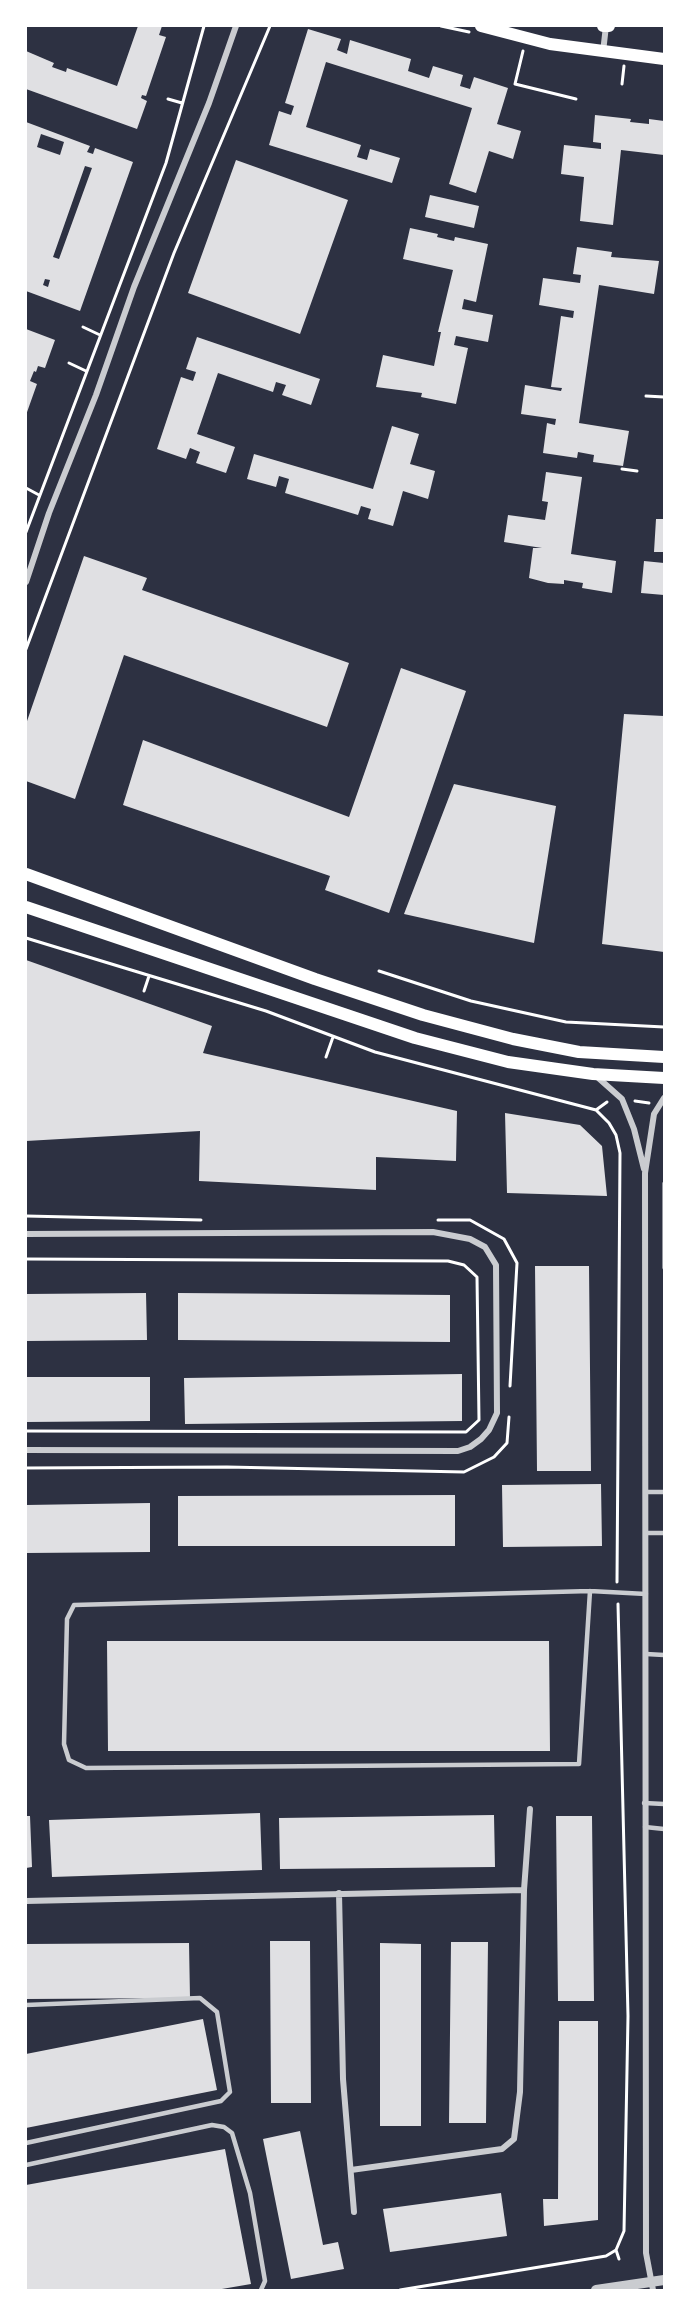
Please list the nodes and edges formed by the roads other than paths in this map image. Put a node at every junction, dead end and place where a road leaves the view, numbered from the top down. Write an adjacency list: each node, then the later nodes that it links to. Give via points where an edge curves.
1 (236, 26): 6 (street, via 134,287)
2 (481, 26): 4 (main road, via 550,44)
3 (606, 26): 4 (street)
4 (603, 52): 5 (main road)
5 (664, 59)
6 (26, 582)
7 (26, 873): 9 (main road, via 423,1015 579,1052)
8 (26, 907): 10 (main road, via 415,1038 508,1062)
9 (664, 1057)
10 (593, 1074): 11 (main road); 13 (street, via 622,1100 630,1113)
11 (664, 1078)
12 (664, 1098): 13 (street, via 654,1114)
13 (645, 1173): 16 (street)
14 (26, 1234): 15 (street, via 433,1232 470,1239 485,1247 496,1265 497,1413 481,1439 458,1452)
15 (26, 1450)
16 (647, 1492): 17 (lane); 18 (street)
17 (664, 1492)
18 (648, 1533): 19 (lane); 21 (street)
19 (664, 1533)
20 (591, 1591): 20 (lane, via 579,1764 86,1768 69,1760 64,1744 67,1619 74,1605); 21 (lane)
21 (646, 1594): 22 (street)
22 (646, 1654): 23 (lane); 24 (street)
23 (664, 1654)
24 (644, 1803): 25 (lane); 27 (street)
25 (664, 1804)
26 (530, 1809): 29 (street)
27 (645, 1827): 28 (lane); 38 (street, via 646,2253)
28 (664, 1829)
29 (524, 1890): 30 (street); 35 (street, via 520,2092 514,2139 502,2149)
30 (339, 1893): 31 (street); 35 (street, via 343,2079)
31 (26, 1901)
32 (26, 2005): 33 (lane, via 200,1998 217,2012 230,2092 221,2101)
33 (26, 2143)
34 (26, 2165): 39 (lane, via 212,2126 224,2127 232,2133 250,2193 265,2281)
35 (351, 2170): 36 (street)
36 (354, 2212)
37 (664, 2280): 38 (street)
38 (653, 2286): 40 (street)
39 (261, 2290)
40 (596, 2290)

